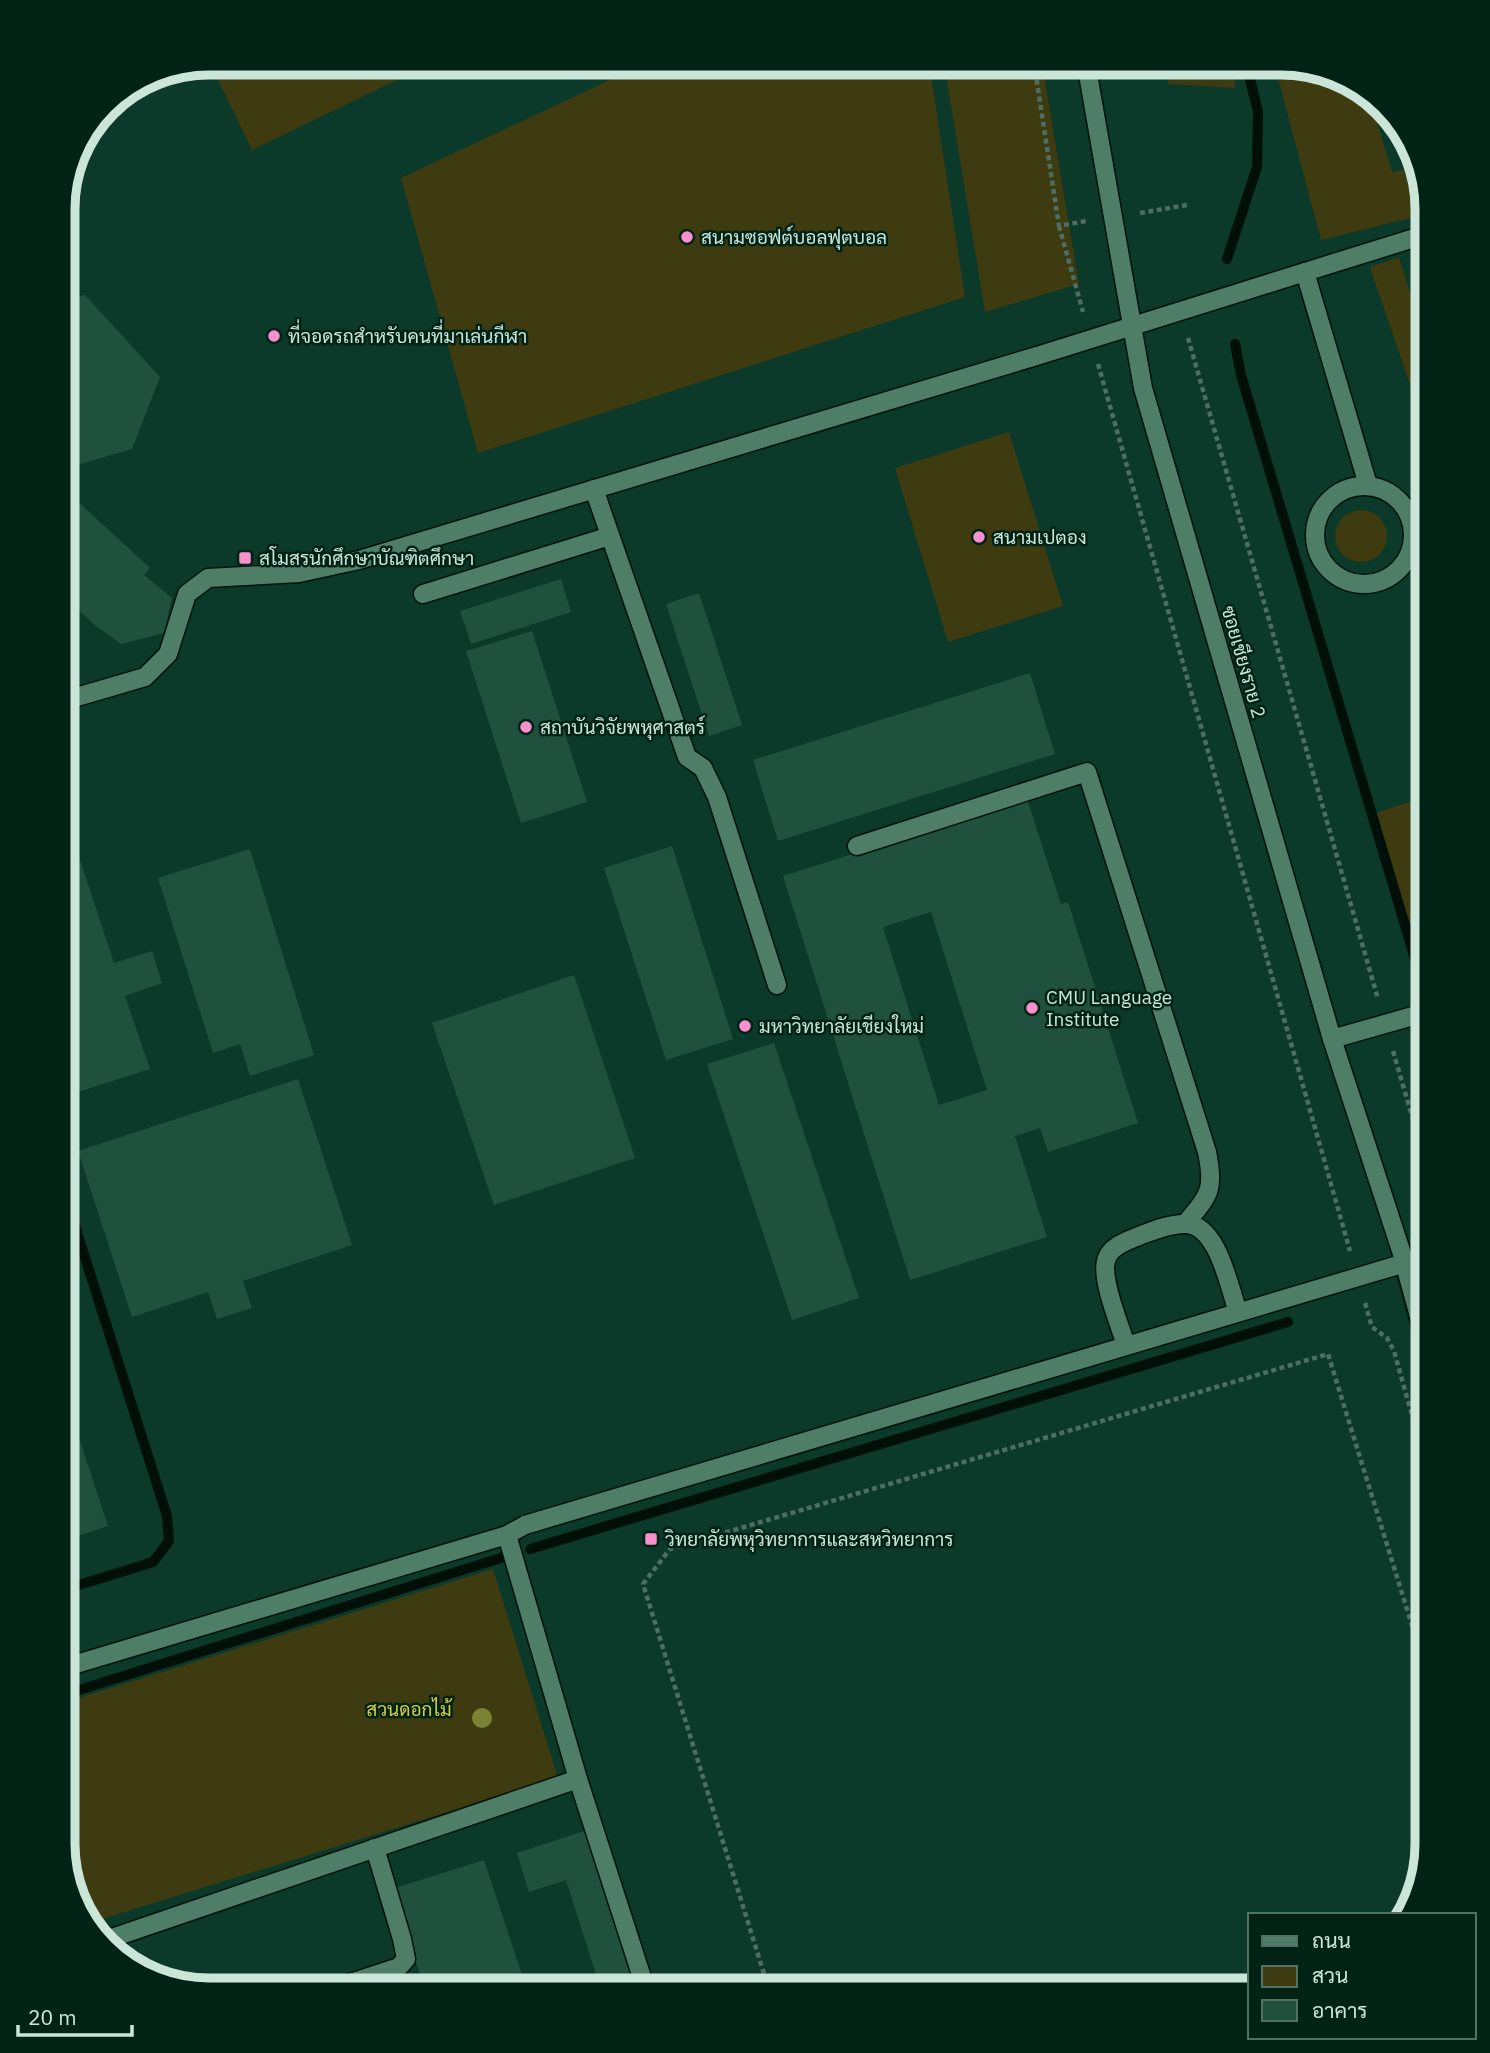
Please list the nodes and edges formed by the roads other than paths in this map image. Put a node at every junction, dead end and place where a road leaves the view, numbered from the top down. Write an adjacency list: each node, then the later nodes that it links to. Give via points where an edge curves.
1 (1088, 76): 4 (lane)
2 (1415, 238): 3 (lane)
3 (1305, 272): 4 (lane); 5 (lane)
4 (1132, 325): 6 (lane); 13 (lane)
5 (1368, 485): 5 (lane, via 1392,494 1409,513 1414,538 1406,563 1386,580 1361,585 1336,577 1319,557 1314,531 1322,507 1342,490)
6 (594, 489): 7 (lane); 9 (lane, via 359,560 299,573 208,578 187,594 168,654 145,677)
7 (610, 536): 8 (lane); 11 (lane, via 687,757 703,768 717,797)
8 (423, 594)
9 (76, 697)
10 (857, 846): 14 (lane, via 1087,772 1207,1153 1211,1186)
11 (777, 985)
12 (1415, 1015): 13 (lane)
13 (1332, 1039): 15 (lane)
14 (1185, 1224): 19 (lane, via 1211,1238); 20 (lane, via 1124,1242 1109,1254 1106,1279)
15 (1406, 1268): 16 (lane); 17 (street); 18 (street)
16 (1358, 1277): 19 (lane); 21 (lane)
17 (1415, 1281)
18 (1415, 1301)
19 (1238, 1312): 20 (lane)
20 (1126, 1345): 21 (lane, via 525,1525)
21 (507, 1535): 22 (lane); 23 (lane)
22 (75, 1664)
23 (578, 1779): 24 (lane); 27 (lane)
24 (375, 1849): 25 (lane); 26 (lane, via 405,1959 399,1967)
25 (113, 1938)
26 (368, 1977)
27 (642, 1977)

